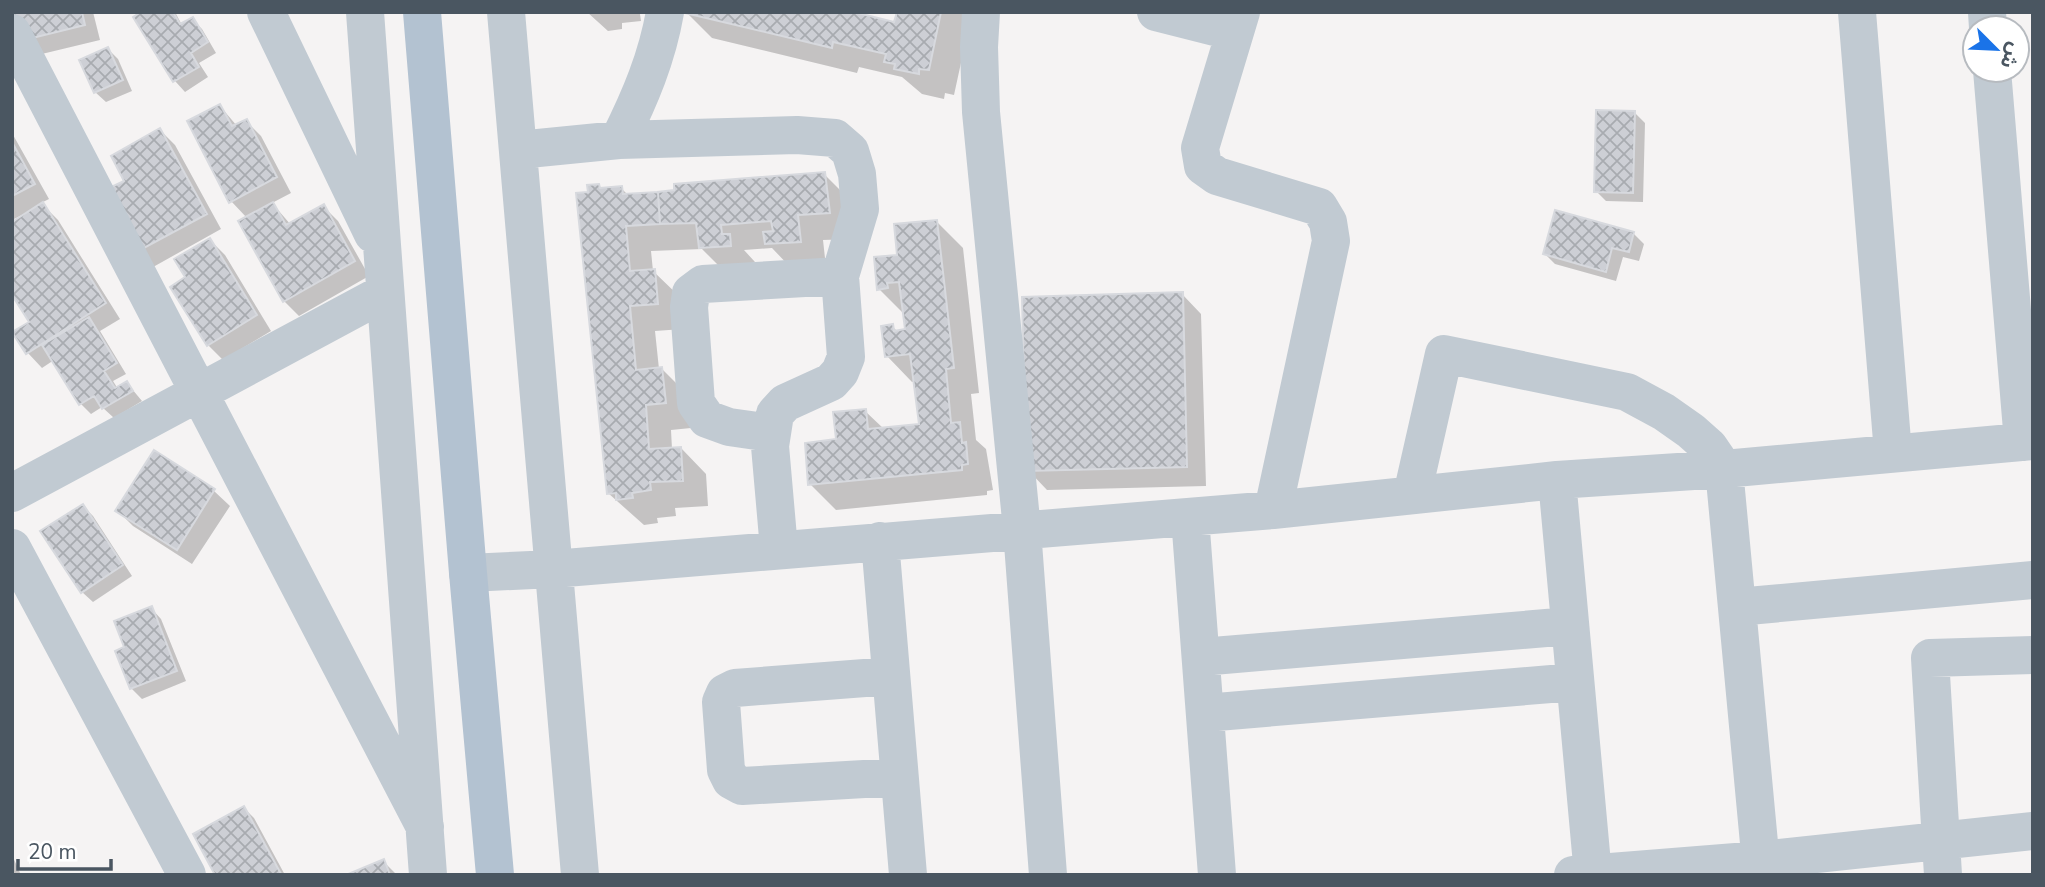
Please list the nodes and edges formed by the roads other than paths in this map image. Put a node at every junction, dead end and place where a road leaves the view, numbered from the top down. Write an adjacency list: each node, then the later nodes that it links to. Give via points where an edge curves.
1 (266, 12): 14 (street)
2 (365, 12): 14 (street)
3 (422, 12): 32 (main road)
4 (506, 12): 13 (street)
5 (665, 12): 12 (street, via 645,86)
6 (981, 12): 27 (street, via 981,112)
7 (1156, 12): 9 (street)
8 (1857, 12): 20 (street)
9 (1238, 22): 25 (street, via 1200,148 1203,166 1217,176 1320,207 1331,241)
10 (12, 33): 17 (street)
11 (1993, 84): 19 (street)
12 (619, 140): 13 (street); 15 (street, via 835,138 850,151 860,209)
13 (518, 149): 31 (street)
14 (381, 251): 16 (street)
15 (840, 276): 18 (street, via 846,357 840,372 831,382 785,403 775,414); 18 (street, via 703,284 691,293 696,403 707,419)
16 (384, 293): 17 (street); 42 (street)
17 (198, 391): 23 (street); 42 (street)
18 (771, 433): 30 (street)
19 (2028, 441): 20 (street)
20 (1893, 453): 21 (street)
21 (1724, 469): 22 (street); 24 (street, via 1691,430 1627,393 1444,354); 34 (street)
22 (1557, 480): 24 (street); 35 (street)
23 (12, 493)
24 (1412, 495): 25 (street)
25 (1273, 510): 26 (street)
26 (1190, 517): 27 (street); 37 (street)
27 (1022, 530): 28 (street); 52 (street)
28 (880, 541): 30 (street); 38 (street)
29 (12, 548): 47 (street)
30 (779, 549): 31 (street)
31 (553, 569): 32 (street); 50 (street)
32 (468, 573): 49 (main road)
33 (2033, 580): 34 (street)
34 (1737, 607): 45 (street)
35 (1570, 626): 37 (street); 39 (street)
36 (2033, 655): 44 (street, via 1930,659)
37 (1200, 657): 40 (street)
38 (891, 676): 41 (street); 41 (street, via 735,688 725,693 720,702 726,770 731,780 742,786)
39 (1575, 682): 40 (street); 46 (street)
40 (1205, 713): 53 (street)
41 (900, 777): 51 (street)
42 (425, 827): 48 (street)
43 (2033, 831): 44 (street)
44 (1942, 858): 45 (street)
45 (1761, 867): 46 (street)
46 (1586, 874)
47 (187, 875)
48 (428, 875)
49 (495, 875)
50 (580, 875)
51 (908, 875)
52 (1048, 875)
53 (1217, 875)

